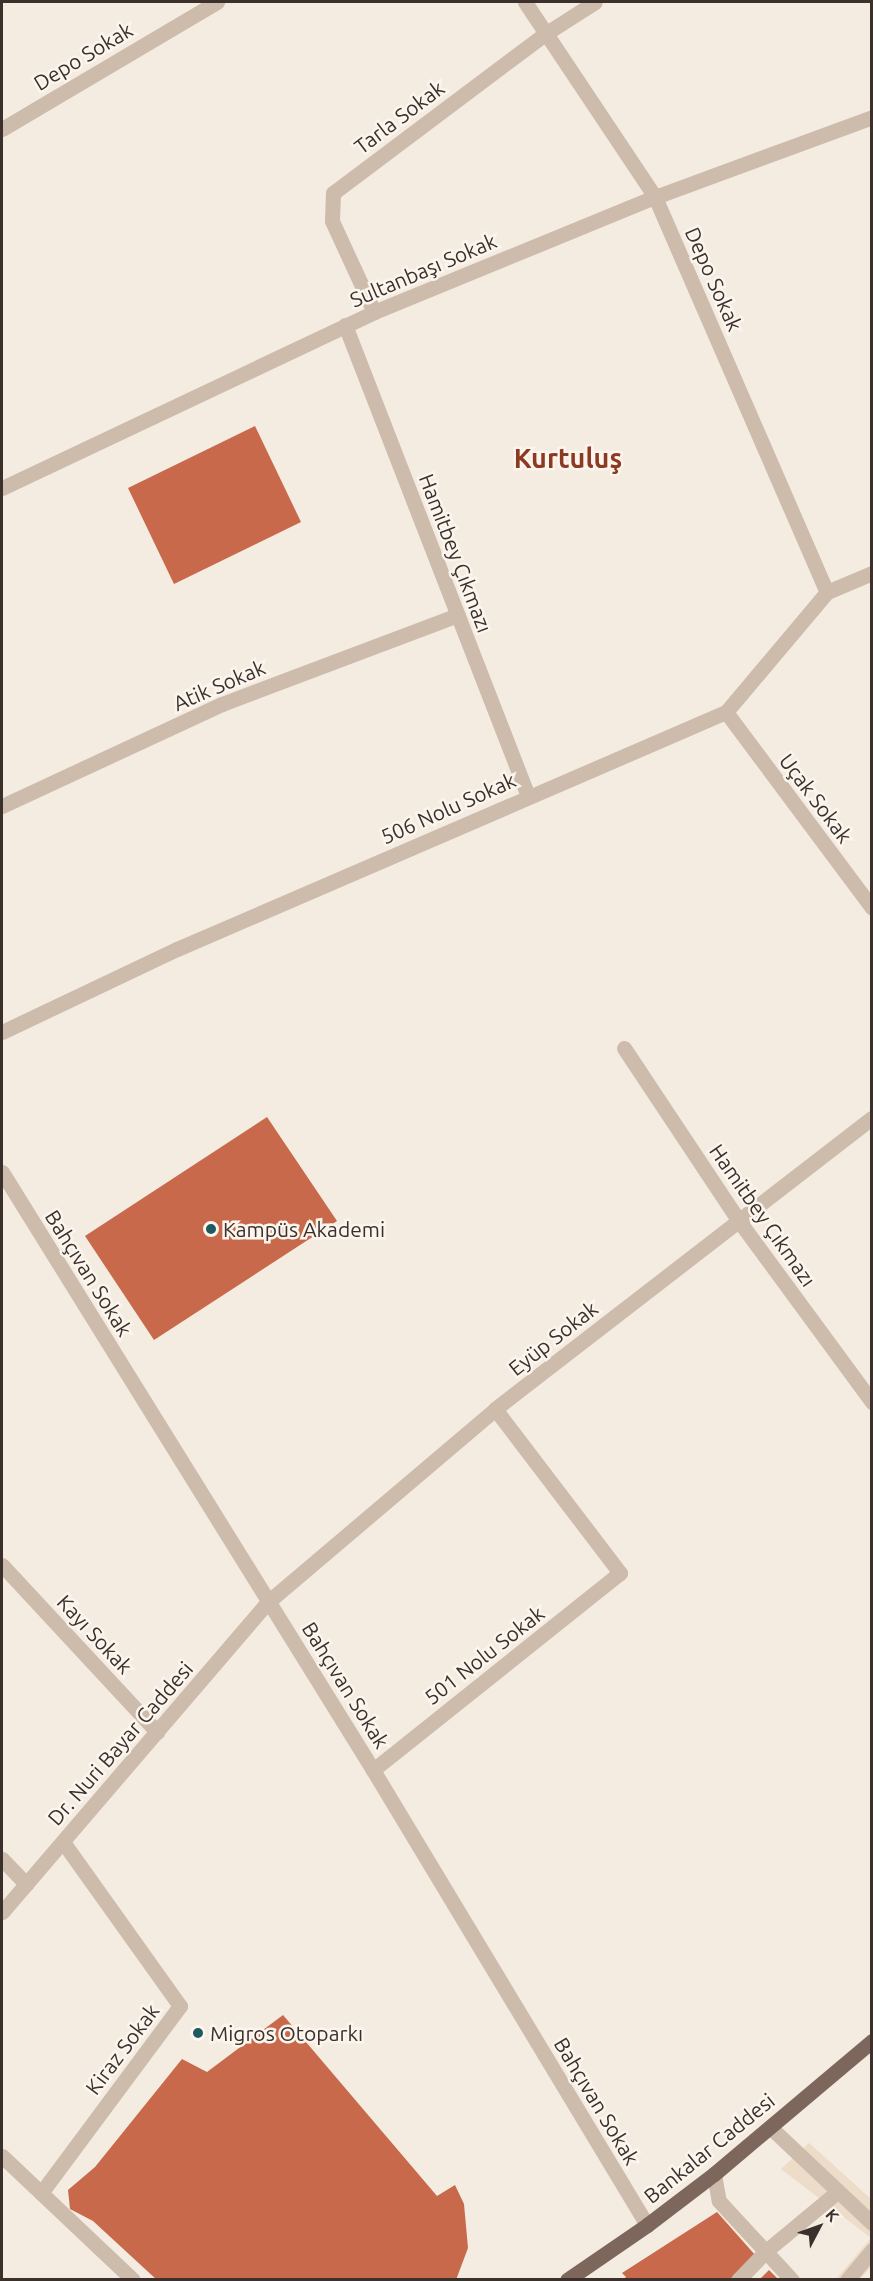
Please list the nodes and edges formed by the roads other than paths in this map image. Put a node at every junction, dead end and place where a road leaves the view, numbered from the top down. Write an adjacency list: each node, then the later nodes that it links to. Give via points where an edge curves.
1 (217, 2): 6 (street, Depo Sokak)
2 (525, 2): 4 (street, Depo Sokak)
3 (595, 2): 4 (street, Tarla Sokak)
4 (545, 34): 7 (street, Depo Sokak); 8 (street, Tarla Sokak, via 333,193 332,221)
5 (872, 117): 7 (street, Sultanbaşı Sokak)
6 (2, 129)
7 (655, 197): 8 (street, Sultanbaşı Sokak); 12 (street, Depo Sokak)
8 (374, 312): 9 (street, Sultanbaşı Sokak)
9 (345, 325): 10 (street, Sultanbaşı Sokak); 13 (street, Hamitbey Çıkmazı)
10 (2, 488)
11 (872, 573): 12 (street, 506 Nolu Sokak)
12 (827, 592): 14 (street, 506 Nolu Sokak)
13 (458, 615): 15 (street, Hamitbey Çıkmazı); 16 (street, Atik Sokak, via 222,704)
14 (726, 712): 15 (street, 506 Nolu Sokak); 17 (street, Uçak Sokak)
15 (528, 796): 18 (street, 506 Nolu Sokak, via 177,949)
16 (2, 806)
17 (872, 908)
18 (2, 1032)
19 (624, 1048): 22 (street, Hamitbey Çıkmazı)
20 (872, 1118): 22 (street, Eyüp Sokak)
21 (2, 1172): 26 (street, Bahçıvan Sokak)
22 (739, 1221): 23 (street, Hamitbey Çıkmazı); 24 (street, Eyüp Sokak)
23 (872, 1402)
24 (495, 1409): 26 (street, Eyüp Sokak); 28 (street, 501 Nolu Sokak, via 620,1574)
25 (2, 1565): 27 (street, Kayı Sokak)
26 (269, 1600): 27 (street, Dr. Nuri Bayar Caddesi); 28 (street, Bahçıvan Sokak)
27 (157, 1732): 29 (street, Dr. Nuri Bayar Caddesi)
28 (374, 1770): 40 (street, Bahçıvan Sokak)
29 (63, 1842): 31 (street, Dr. Nuri Bayar Caddesi); 38 (street, Kiraz Sokak, via 180,2006)
30 (2, 1859): 31 (street)
31 (26, 1884): 32 (street, Dr. Nuri Bayar Caddesi)
32 (2, 1912)
33 (872, 2041): 34 (main road, Bankalar Caddesi)
34 (770, 2127): 36 (main road, Bankalar Caddesi); 37 (street)
35 (2, 2156): 38 (street)
36 (714, 2174): 40 (main road, Bankalar Caddesi); 42 (street, via 719,2201)
37 (837, 2192): 39 (street); 42 (street)
38 (41, 2193): 43 (street)
39 (872, 2223)
40 (647, 2225): 44 (main road, Bankalar Caddesi)
41 (872, 2250): 47 (street)
42 (766, 2251): 45 (street); 46 (street)
43 (133, 2280)
44 (567, 2280)
45 (738, 2280)
46 (792, 2280)
47 (847, 2280)

